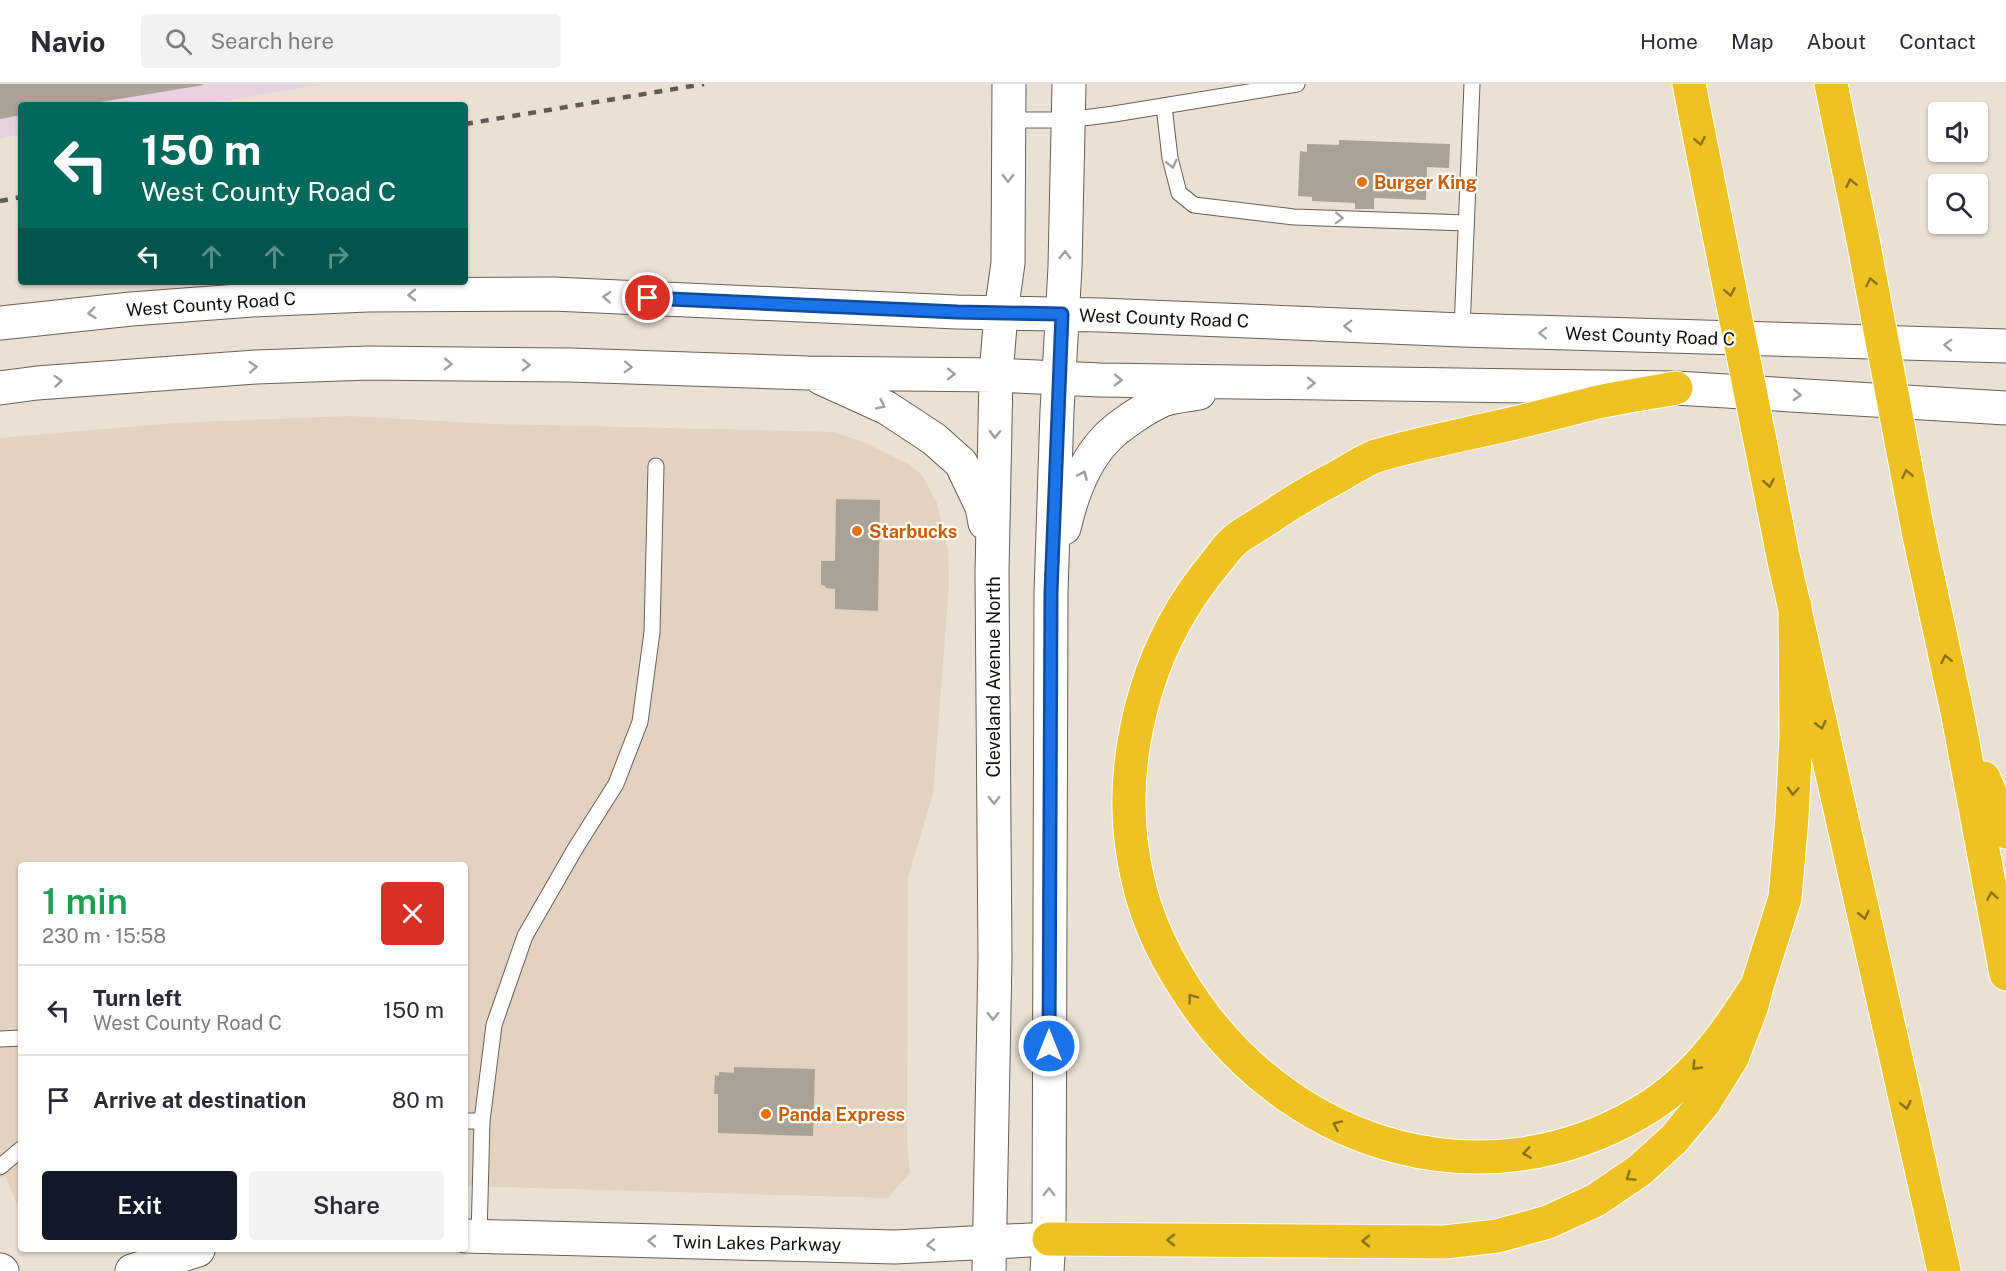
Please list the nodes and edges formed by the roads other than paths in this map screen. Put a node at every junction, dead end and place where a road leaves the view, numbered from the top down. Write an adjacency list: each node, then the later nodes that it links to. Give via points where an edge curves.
1 (1009, 84): 8 (main road, Cleveland Avenue North)
2 (1069, 84): 9 (main road)
3 (1297, 84): 7 (lane)
4 (1472, 84): 10 (lane)
5 (1689, 84): 26 (highway, one-way to 26, bridge)
6 (1831, 84): 27 (highway, one-way to 6, bridge)
7 (1164, 106): 9 (lane); 10 (lane, one-way to 10, via 1179,193 1194,205 1294,217)
8 (1009, 120): 9 (lane); 11 (main road, Cleveland Avenue North, one-way to 11, via 1008,263)
9 (1068, 120): 12 (main road, one-way to 9)
10 (1466, 223): 14 (lane)
11 (1001, 313): 12 (main road, West County Road C); 13 (main road, West County Road C, one-way to 13, via 553,294 379,295 252,300); 17 (main road, Cleveland Avenue North)
12 (1062, 314): 14 (main road, West County Road C, one-way to 12); 18 (main road)
13 (0, 323)
14 (1462, 330): 15 (main road, West County Road C, one-way to 14)
15 (2006, 346)
16 (808, 373): 17 (main road, one-way to 17); 20 (main road, one-way to 16, via 256,367 369,363); 24 (main road, one-way to 24, via 887,408 934,439 961,463 982,507)
17 (996, 375): 18 (main road); 24 (main road, Cleveland Avenue North, one-way to 24)
18 (1059, 378): 19 (main road, one-way to 19); 25 (main road)
19 (1252, 382): 21 (main road, one-way to 21); 25 (main road, one-way to 19, via 1069,507 1086,467 1105,439 1164,399)
20 (0, 388)
21 (1676, 388): 22 (main road, one-way to 22); 30 (highway, one-way to 21, via 1715,1047 1680,1083 1643,1111 1599,1134 1552,1149 1480,1157 1429,1154 1378,1142 1331,1123 1287,1098 1249,1067 1212,1027 1180,983 1155,933 1138,882 1129,826 1128,778 1134,735 1152,671 1203,577 1234,541 1295,500 1372,457 1596,403)
22 (2006, 408)
23 (656, 466): 34 (lane, via 652,632 640,722 616,784 525,936 494,1025)
24 (992, 573): 40 (main road, Cleveland Avenue North, one-way to 40, via 995,958)
25 (1051, 592): 39 (main road, one-way to 25)
26 (1795, 606): 30 (highway, one-way to 30, via 1796,736 1785,898); 42 (highway, one-way to 42)
27 (1958, 716): 28 (highway); 29 (highway, one-way to 27)
28 (2006, 832)
29 (2006, 974)
30 (1757, 986): 39 (highway, one-way to 39, via 1732,1058 1704,1103 1674,1139 1640,1170 1596,1200 1548,1222 1497,1236 1445,1242)
31 (18, 1038): 32 (lane)
32 (0, 1039)
33 (468, 1121): 34 (lane)
34 (482, 1121): 37 (lane)
35 (18, 1152): 36 (lane)
36 (0, 1167)
37 (472, 1237): 40 (main road, Twin Lakes Parkway, one-way to 37, via 895,1247)
38 (192, 1252): 41 (main road)
39 (1048, 1255): 40 (main road, Twin Lakes Parkway)
40 (989, 1256)
41 (132, 1271)
42 (1944, 1271)

